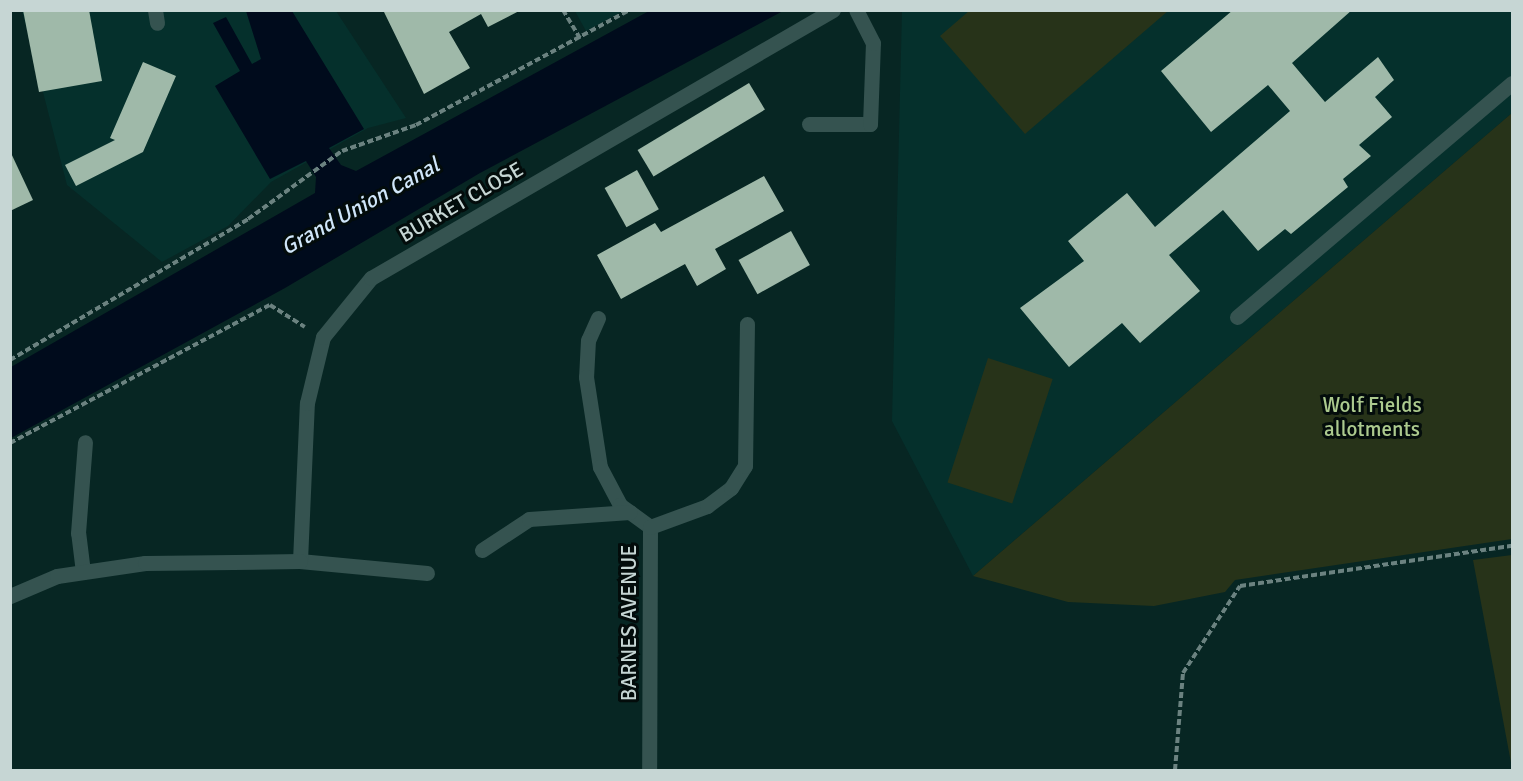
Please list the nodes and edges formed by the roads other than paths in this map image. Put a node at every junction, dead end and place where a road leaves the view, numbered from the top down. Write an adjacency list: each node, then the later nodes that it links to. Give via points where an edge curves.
1 (833, 10): 12 (street, BURKET CLOSE, via 371,278 323,337 307,403)
2 (856, 10): 4 (street, via 873,44 870,124)
3 (1512, 82): 5 (street)
4 (809, 124)
5 (1237, 317)
6 (598, 318): 9 (street, BARNES AVENUE, via 588,349 590,421 600,466 620,505)
7 (747, 324): 10 (street, via 745,466 731,488 706,506)
8 (85, 442): 13 (street, via 78,533)
9 (630, 512): 10 (street, BARNES AVENUE); 11 (street, via 529,519)
10 (650, 527): 16 (street, BARNES AVENUE)
11 (482, 550)
12 (300, 561): 13 (street, via 145,563); 14 (street)
13 (83, 572): 15 (street, via 57,576)
14 (427, 573)
15 (10, 596)
16 (649, 771)

